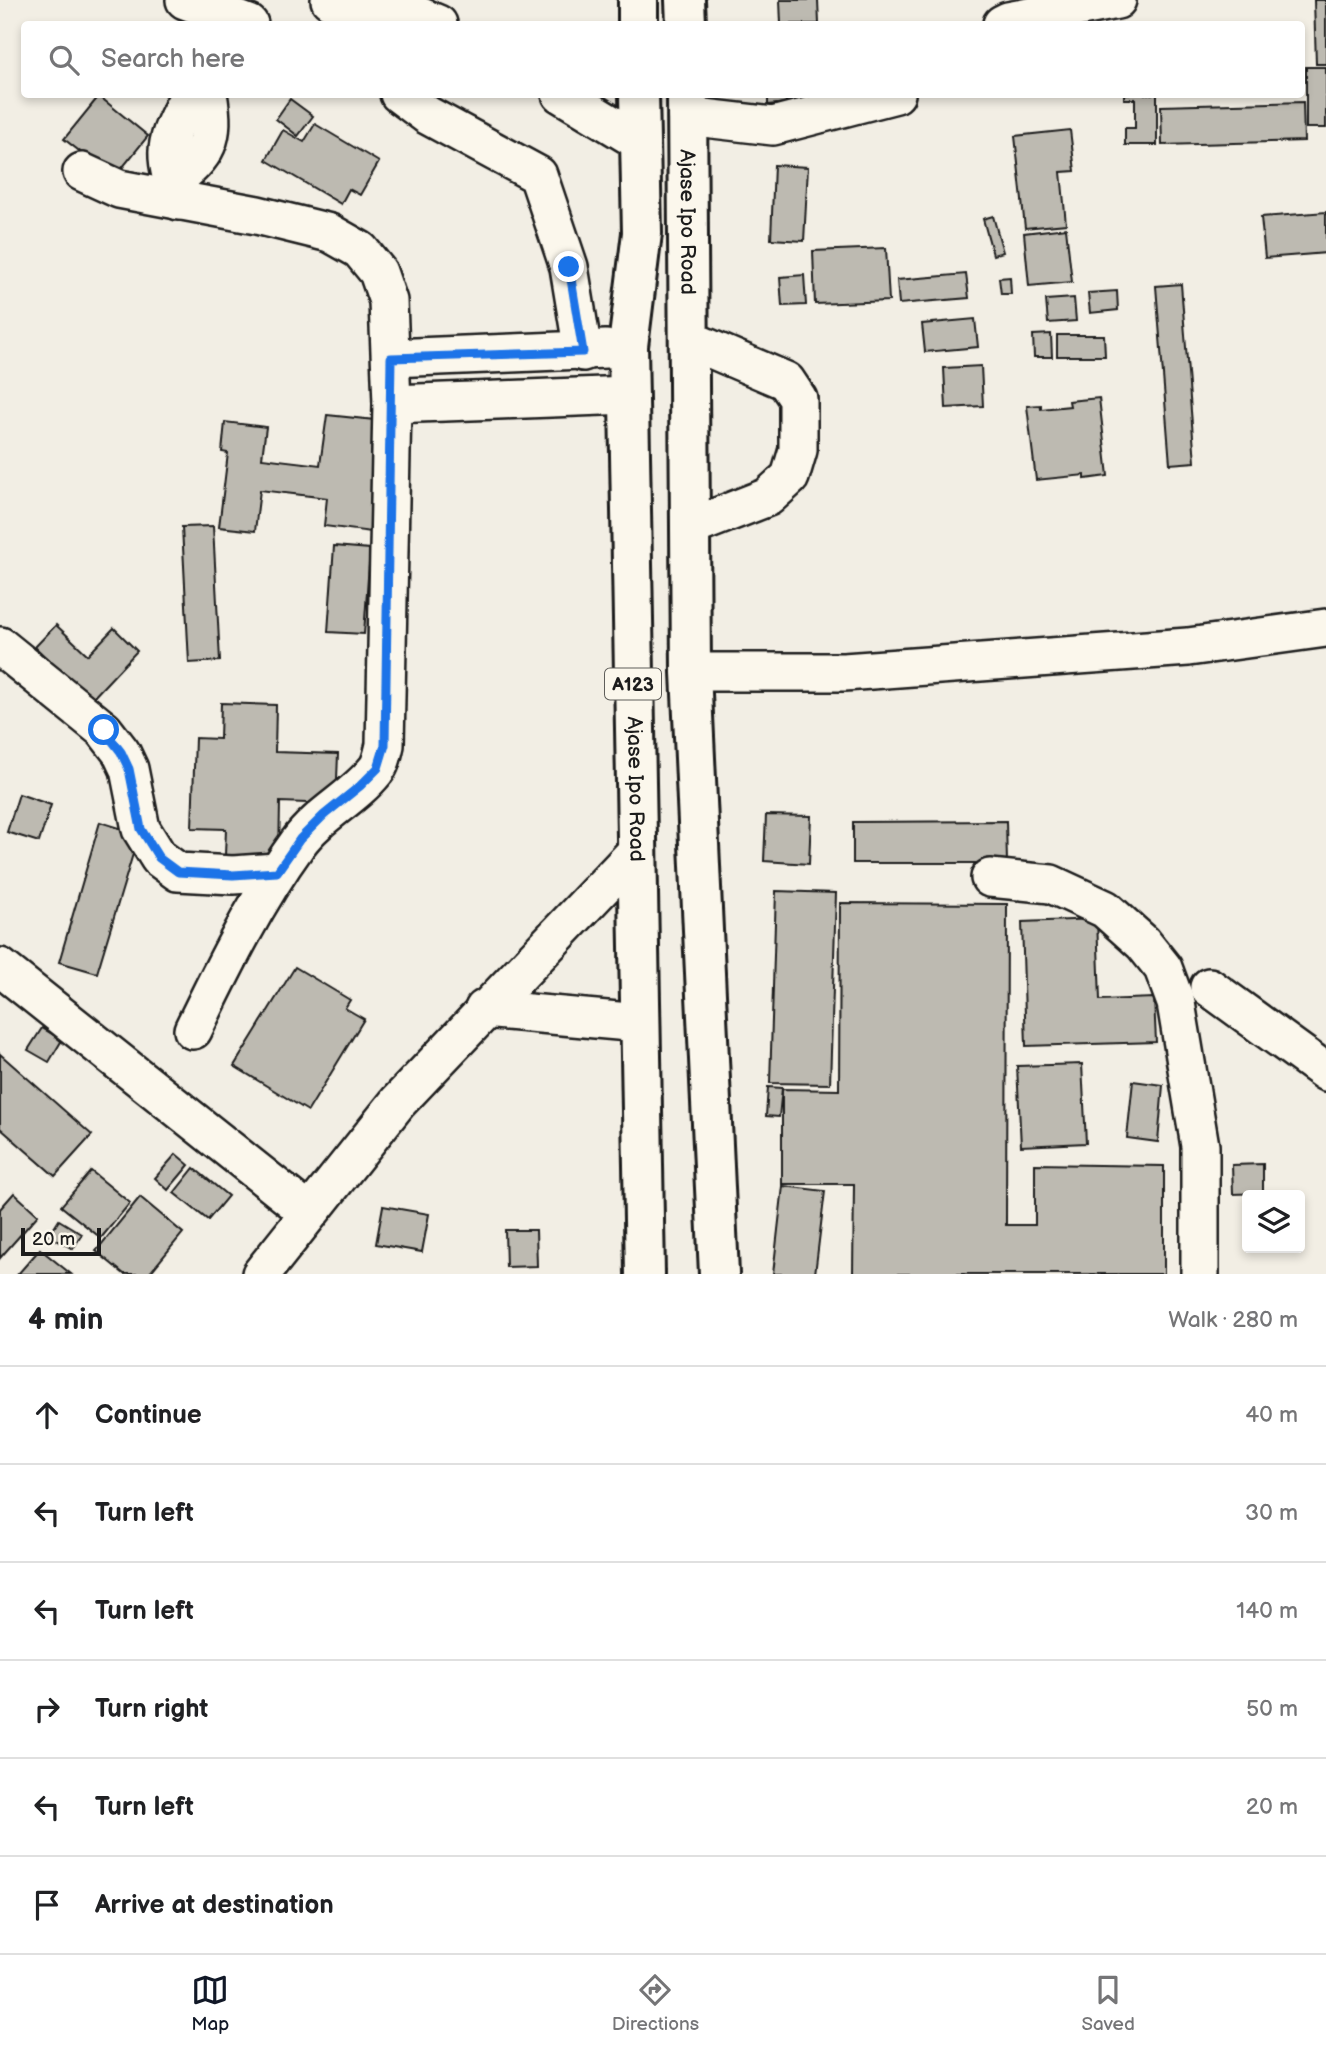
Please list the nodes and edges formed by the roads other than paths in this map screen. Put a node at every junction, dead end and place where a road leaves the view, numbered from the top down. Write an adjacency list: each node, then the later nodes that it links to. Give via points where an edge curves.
1 (185, 0): 7 (street)
2 (330, 0): 8 (street)
3 (381, 0): 9 (street)
4 (638, 0): 10 (highway)
5 (685, 0): 11 (highway)
6 (1117, 0): 12 (street)
7 (235, 21)
8 (383, 21)
9 (431, 21)
10 (638, 21)
11 (686, 21)
12 (1008, 21)
13 (188, 98): 22 (street, via 166,150)
14 (209, 98): 22 (street, via 210,141)
15 (404, 98): 25 (street, via 538,175 569,267)
16 (568, 98): 20 (street)
17 (639, 98): 20 (highway, Ajase Ipo Road / A123)
18 (881, 98): 19 (street, via 773,126)
19 (687, 105): 23 (highway, Ajase Ipo Road / A123)
20 (639, 141): 24 (highway, Ajase Ipo Road / A123, via 642,233)
21 (82, 172): 22 (street, via 119,190)
22 (176, 192): 26 (street, via 330,233 360,250 378,272 388,301)
23 (690, 341): 29 (highway, Ajase Ipo Road / A123); 29 (street, via 786,382 798,399 798,450 790,477 768,497)
24 (628, 346): 25 (street); 27 (highway, Ajase Ipo Road / A123)
25 (583, 352): 26 (street)
26 (391, 358): 28 (street)
27 (629, 395): 28 (street); 33 (highway, Ajase Ipo Road / A123)
28 (392, 404): 34 (street, via 385,745 378,768 300,839)
29 (691, 527): 32 (highway, Ajase Ipo Road / A123)
30 (1326, 628): 32 (street, via 1188,647 844,672)
31 (0, 646): 34 (street, via 104,730 121,752 141,829 159,858 178,872)
32 (691, 672): 45 (highway, Ajase Ipo Road / A123)
33 (636, 852): 38 (street); 39 (highway, Ajase Ipo Road / A123)
34 (277, 872): 40 (street)
35 (990, 878): 46 (street, via 1051,884 1105,909 1163,968 1176,1003 1200,1146)
36 (0, 967): 42 (street)
37 (1209, 987): 41 (street)
38 (484, 1009): 39 (street); 42 (street, via 398,1102)
39 (640, 1023): 44 (highway, Ajase Ipo Road / A123)
40 (193, 1030)
41 (1326, 1072)
42 (309, 1213): 43 (street)
43 (261, 1274)
44 (645, 1274)
45 (719, 1274)
46 (1200, 1274)

